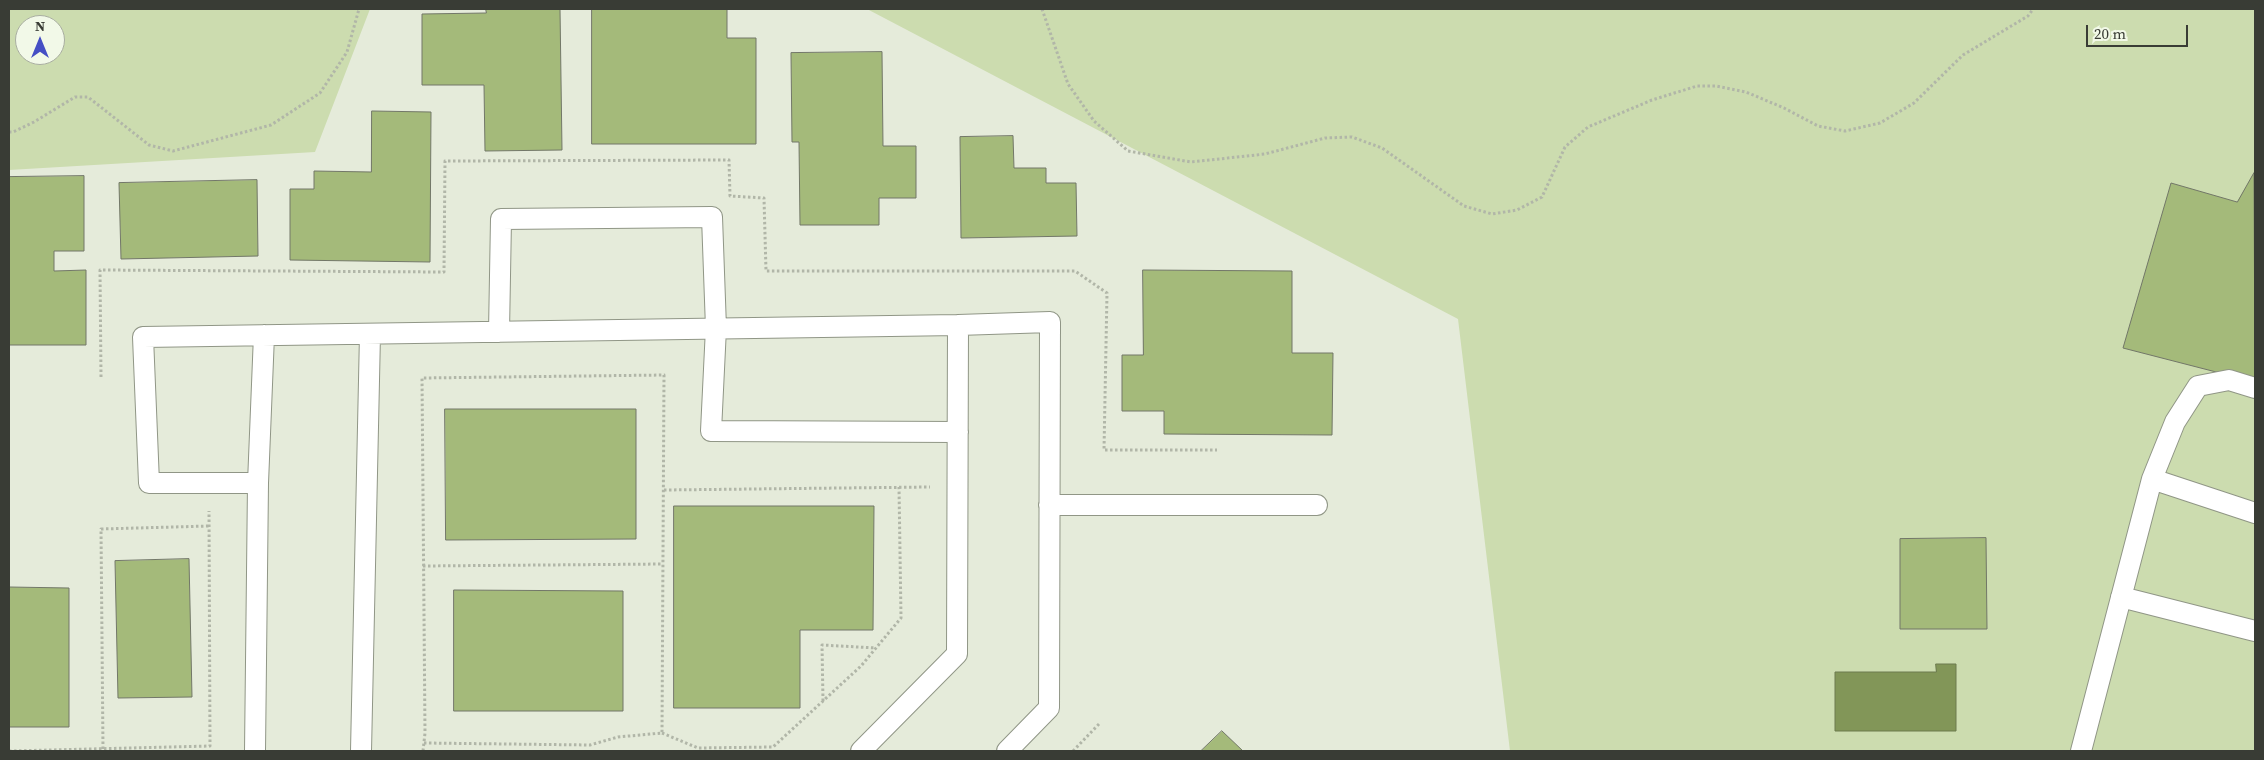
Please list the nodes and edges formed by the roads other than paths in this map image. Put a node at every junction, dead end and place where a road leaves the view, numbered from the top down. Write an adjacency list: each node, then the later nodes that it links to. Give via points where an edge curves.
1 (958, 325): 2 (lane); 7 (lane); 10 (lane, via 1050,322)
2 (716, 328): 3 (lane); 3 (lane, via 712,217 502,219); 7 (lane, via 711,431)
3 (499, 332): 4 (lane)
4 (370, 334): 5 (lane); 16 (lane)
5 (264, 335): 9 (lane); 9 (lane, via 143,337 149,483)
6 (2255, 388): 8 (lane, via 2229,380 2198,386 2176,422)
7 (958, 432): 17 (lane, via 957,654)
8 (2152, 479): 12 (lane); 13 (lane)
9 (258, 483): 15 (lane)
10 (1049, 506): 11 (lane); 18 (lane, via 1049,708)
11 (1318, 506)
12 (2255, 513)
13 (2121, 597): 14 (lane); 19 (lane)
14 (2255, 631)
15 (255, 751)
16 (361, 751)
17 (861, 751)
18 (1007, 751)
19 (2081, 751)

